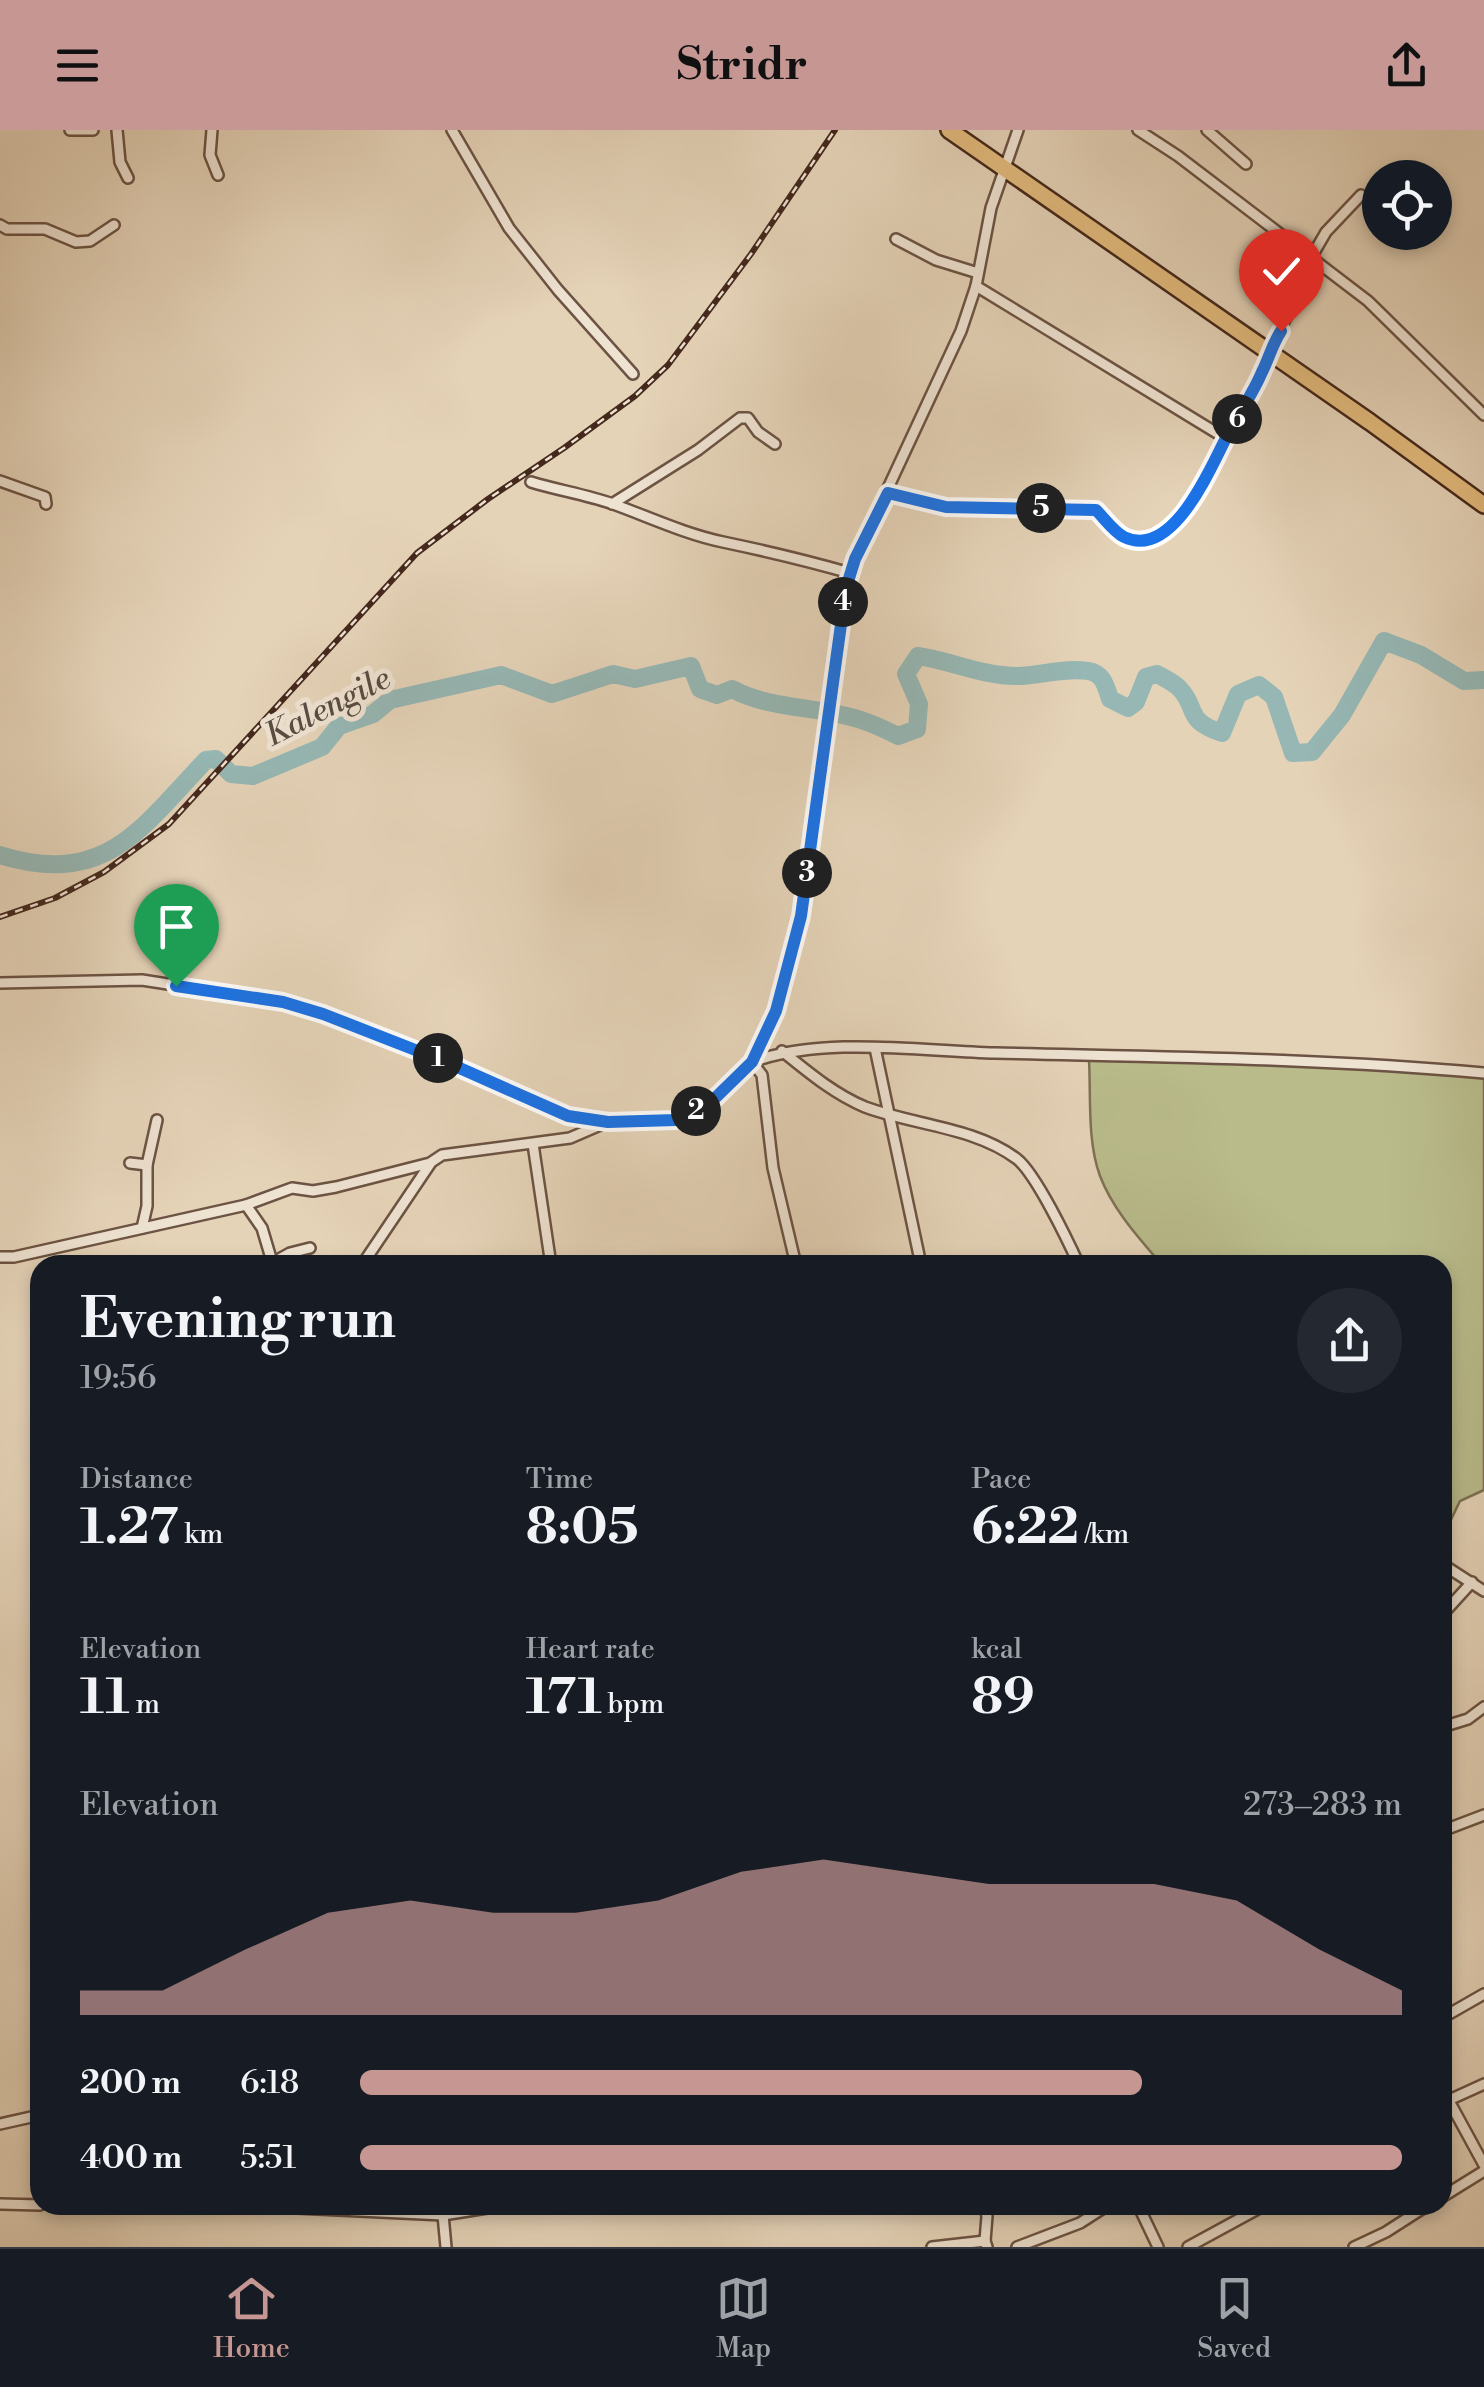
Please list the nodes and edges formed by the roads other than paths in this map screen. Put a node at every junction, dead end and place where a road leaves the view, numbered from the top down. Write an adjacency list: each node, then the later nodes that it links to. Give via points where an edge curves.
1 (70, 130): 2 (street)
2 (94, 130)
3 (116, 130): 13 (street)
4 (212, 130): 12 (street, via 210,155)
5 (452, 130): 22 (street, via 509,228)
6 (948, 130): 11 (highway)
7 (1018, 130): 11 (street)
8 (1138, 130): 18 (street)
9 (1208, 130): 10 (street)
10 (1246, 164)
11 (1004, 169): 19 (street); 21 (highway)
12 (218, 176)
13 (128, 178)
14 (1361, 194): 18 (street)
15 (0, 225): 16 (street, via 45,229 76,242)
16 (114, 225)
17 (896, 239): 19 (street)
18 (1312, 256): 21 (street, via 1304,286); 23 (street)
19 (978, 273): 20 (street)
20 (976, 286): 24 (street); 28 (street)
21 (1268, 351): 24 (street); 31 (highway)
22 (634, 374)
23 (1484, 415)
24 (1225, 438): 28 (street, via 1192,504 1164,533 1147,540 1124,537 1096,510 946,507)
25 (776, 444): 30 (street, via 740,418)
26 (0, 481): 29 (street, via 45,496)
27 (531, 482): 30 (street)
28 (888, 493): 32 (street)
29 (46, 504)
30 (612, 504): 32 (street, via 723,542)
31 (1484, 506)
32 (850, 573): 36 (street, via 801,916 776,1011)
33 (0, 983): 40 (street, via 142,980 283,1002 568,1116)
34 (875, 1048): 35 (street); 37 (street, via 1352,1062); 38 (street)
35 (782, 1051): 36 (street); 38 (street, via 820,1082)
36 (752, 1062): 40 (street, via 707,1106 676,1120); 52 (street, via 762,1075 773,1168)
37 (1484, 1073)
38 (890, 1115): 53 (street); 54 (street, via 980,1140 1020,1160)
39 (157, 1120): 44 (street)
40 (608, 1122): 41 (street)
41 (533, 1144): 43 (street, via 442,1155); 51 (street)
42 (130, 1163): 44 (street)
43 (430, 1163): 45 (street, via 336,1186 292,1188); 50 (street)
44 (148, 1165): 46 (street)
45 (246, 1205): 46 (street); 48 (street)
46 (142, 1228): 55 (street)
47 (310, 1248): 49 (street)
48 (270, 1255)
49 (287, 1255)
50 (369, 1255)
51 (550, 1255)
52 (794, 1255)
53 (919, 1255)
54 (1074, 1255)
55 (0, 1256)
56 (1452, 1570): 57 (street)
57 (1472, 1582): 58 (street); 59 (street)
58 (1484, 1591)
59 (1452, 1608)
60 (1484, 1707): 61 (street)
61 (1452, 1724)
62 (1484, 1815): 63 (street)
63 (1452, 1827)
64 (1484, 1994): 65 (street)
65 (1452, 2012)
66 (1484, 2084): 67 (street)
67 (1452, 2103)
68 (1452, 2112): 71 (street)
69 (30, 2117): 70 (street)
70 (0, 2124)
71 (1484, 2168): 72 (street)
72 (1452, 2190)
73 (0, 2204): 74 (street)
74 (30, 2205)
75 (443, 2215): 82 (street)
76 (988, 2215): 81 (street)
77 (1092, 2215): 84 (street)
78 (1143, 2215): 85 (street)
79 (1247, 2215): 86 (street)
80 (1412, 2215): 87 (street)
81 (986, 2244): 83 (street)
82 (446, 2247)
83 (932, 2247)
84 (1017, 2247)
85 (1158, 2247)
86 (1188, 2247)
87 (1354, 2247)

